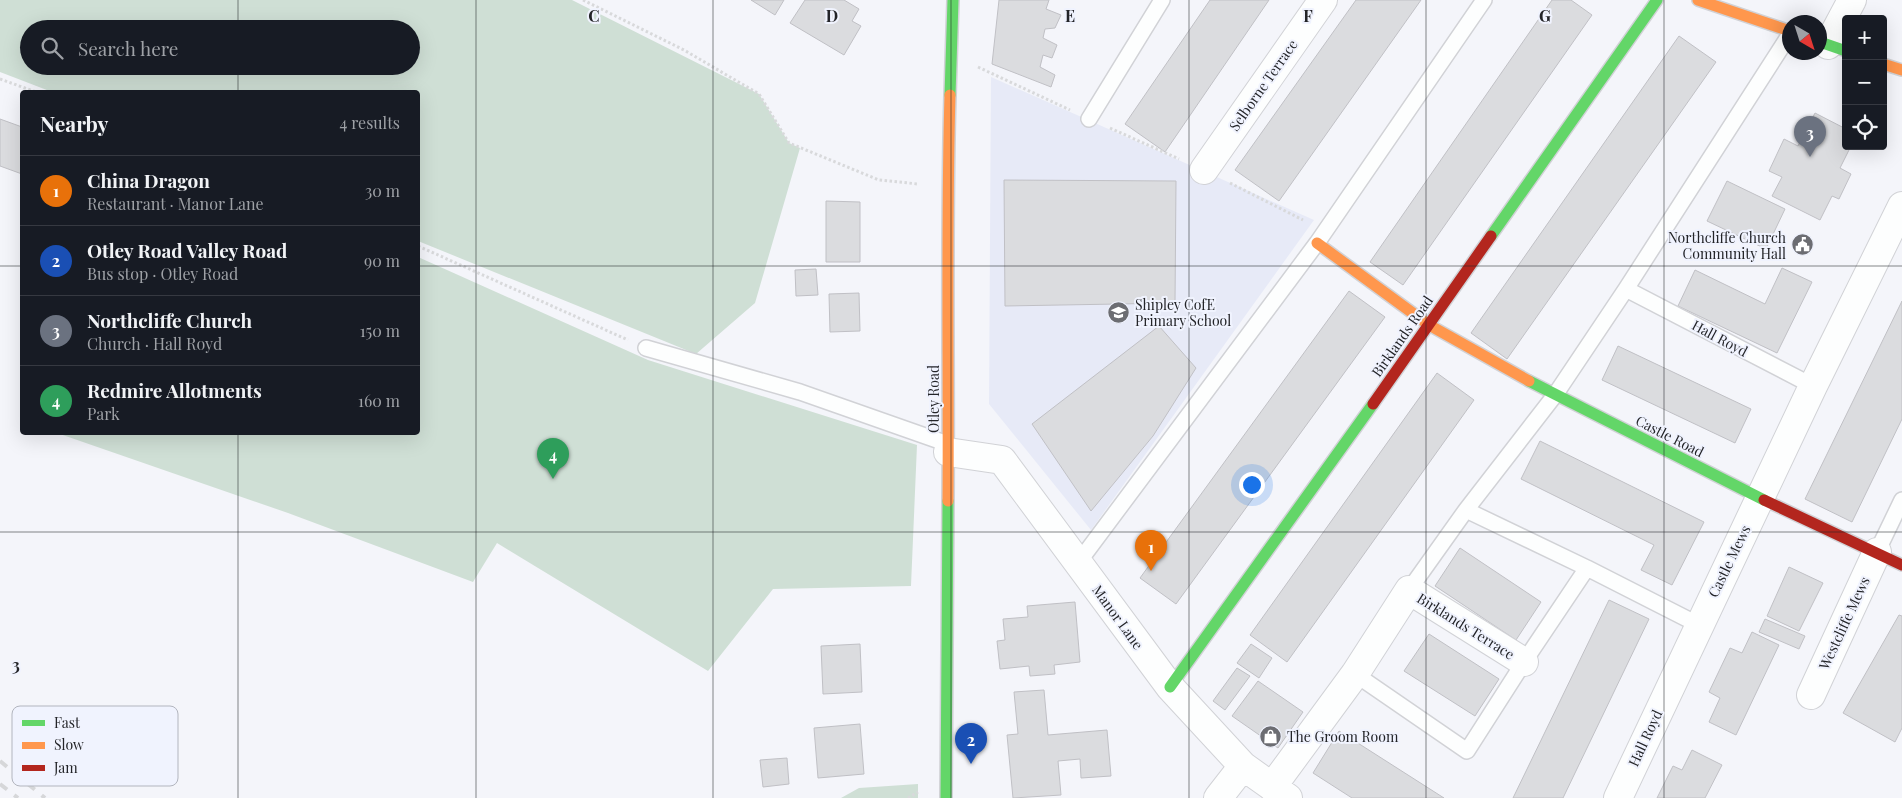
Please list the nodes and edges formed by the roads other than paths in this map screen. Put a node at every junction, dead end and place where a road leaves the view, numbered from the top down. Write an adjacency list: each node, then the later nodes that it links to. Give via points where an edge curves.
1 (954, 0): 22 (main road, Otley Road, via 947,187)
2 (1162, 0): 13 (lane)
3 (1323, 0): 14 (street, Selborne Terrace)
4 (1484, 0): 16 (lane)
5 (1656, 0): 18 (main road, Birklands Road)
6 (1698, 0): 8 (main road)
7 (1852, 0): 10 (street)
8 (1782, 29)
9 (1782, 45): 17 (lane)
10 (1831, 46)
11 (1887, 65): 12 (main road)
12 (1902, 70)
13 (1090, 119)
14 (1204, 170)
15 (1902, 206): 20 (street)
16 (1321, 237): 18 (main road, Castle Road); 27 (lane)
17 (1626, 289): 20 (lane, Hall Royd); 21 (lane)
18 (1428, 325): 21 (main road, Castle Road); 34 (main road, Birklands Road)
19 (646, 348): 22 (lane, via 800,392)
20 (1813, 386): 23 (street)
21 (1555, 395): 23 (main road, Castle Road); 25 (lane)
22 (948, 448): 27 (street, Manor Lane, via 1002,460); 38 (main road, Otley Road)
23 (1760, 498): 26 (main road, Castle Road); 31 (street, Castle Mews)
24 (1902, 500): 26 (lane)
25 (1466, 510): 29 (lane); 30 (lane)
26 (1877, 552): 28 (main road, Castle Road); 35 (street, Westcliffe Mews)
27 (1078, 563): 34 (street, Manor Lane)
28 (1902, 565)
29 (1587, 568): 31 (lane); 32 (lane)
30 (1409, 590): 32 (street, Birklands Terrace); 33 (street)
31 (1699, 625): 40 (street, Hall Royd)
32 (1524, 662): 33 (lane, via 1468,751)
33 (1354, 674): 37 (street)
34 (1170, 687): 36 (street, Manor Lane)
35 (1811, 695)
36 (1243, 766): 37 (street, Manor Lane); 39 (street)
37 (1280, 792)
38 (946, 798)
39 (1218, 798)
40 (1618, 798)

